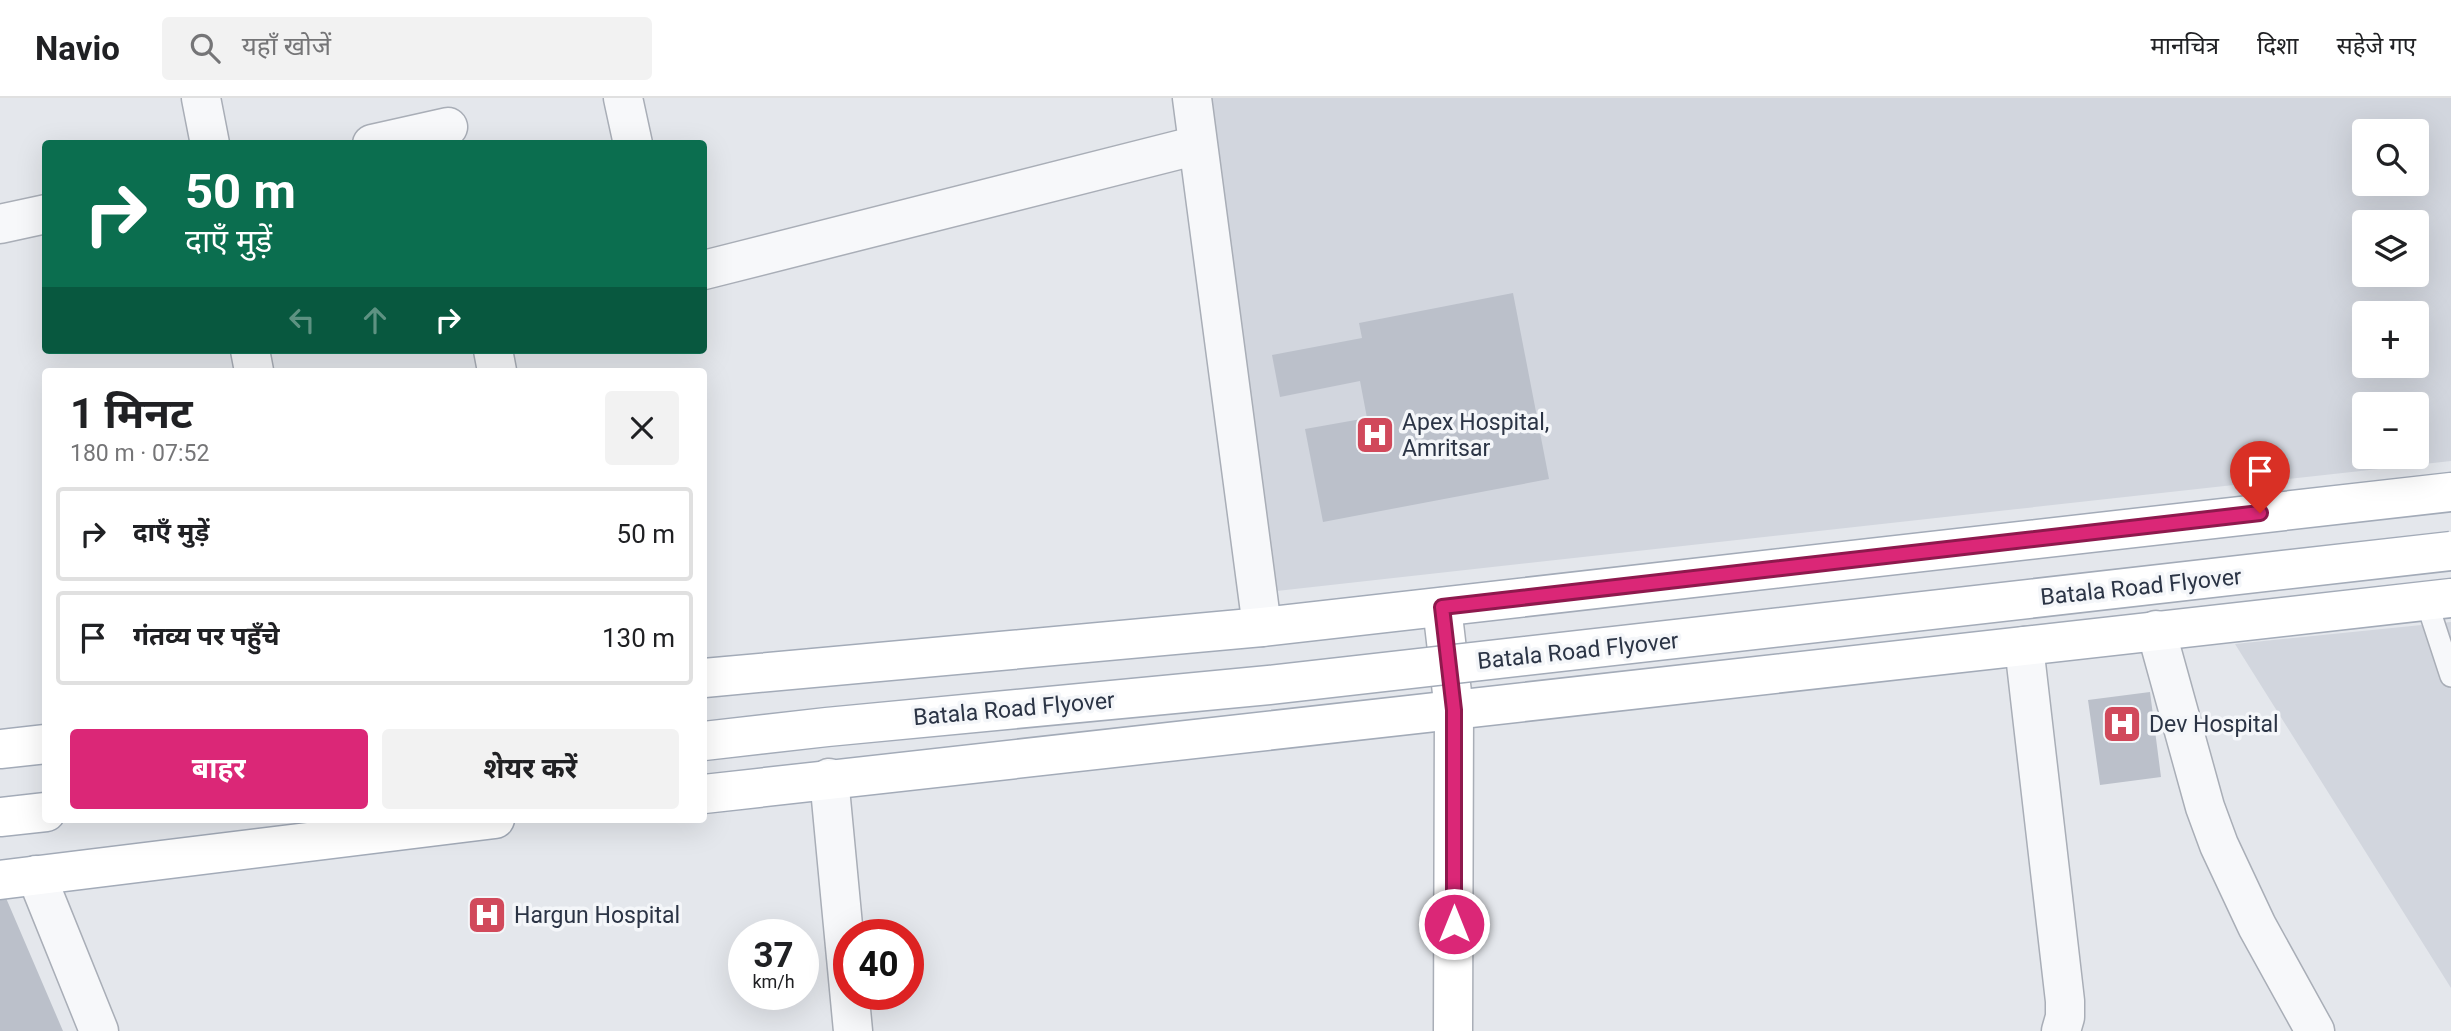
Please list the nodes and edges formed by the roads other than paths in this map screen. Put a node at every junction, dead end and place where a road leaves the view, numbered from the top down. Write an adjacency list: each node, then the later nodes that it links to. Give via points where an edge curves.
1 (201, 98): 5 (street)
2 (623, 98): 7 (street)
3 (1192, 98): 8 (street)
4 (447, 123): 6 (street)
5 (209, 140)
6 (386, 140)
7 (632, 140)
8 (1201, 164): 11 (street); 16 (street)
9 (42, 215): 10 (street)
10 (0, 224)
11 (707, 269)
12 (2451, 492): 15 (main road)
13 (2451, 551): 22 (main road, Batala Road Flyover, bridge, via 1283,684)
14 (2438, 599): 17 (main road); 19 (lane)
15 (1442, 607): 16 (main road); 21 (main road)
16 (1262, 627): 20 (main road)
17 (2156, 631): 18 (main road); 35 (street, via 2219,845)
18 (2024, 646): 21 (main road); 34 (street, via 2065,1001)
19 (2451, 676)
20 (707, 678)
21 (1454, 710): 25 (main road); 33 (main road)
22 (707, 741)
23 (42, 745): 24 (main road)
24 (0, 750)
25 (829, 778): 26 (main road); 32 (street)
26 (707, 794)
27 (42, 812): 28 (main road)
28 (0, 817)
29 (463, 823): 30 (main road)
30 (18, 878): 31 (street)
31 (99, 1031)
32 (853, 1031)
33 (1454, 1031)
34 (2061, 1031)
35 (2315, 1031)

